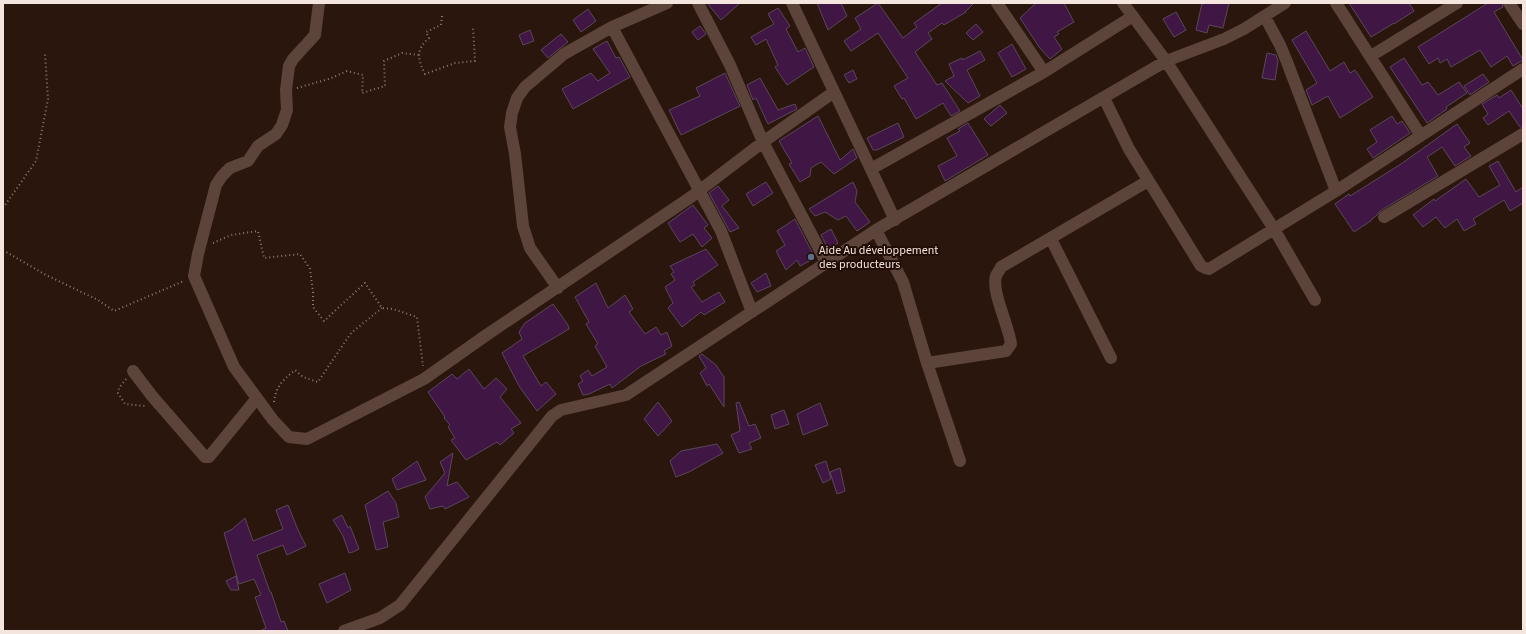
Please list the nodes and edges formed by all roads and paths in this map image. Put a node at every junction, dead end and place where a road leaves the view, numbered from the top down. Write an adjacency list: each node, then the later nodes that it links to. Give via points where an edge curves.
1 (319, 3): 23 (street, via 316,36 288,66)
2 (667, 3): 16 (street)
3 (698, 3): 28 (street, via 730,65)
4 (792, 3): 24 (street)
5 (997, 3): 22 (street)
6 (1123, 3): 12 (street)
7 (1336, 3): 19 (street)
8 (1457, 3): 19 (street)
9 (1510, 3): 14 (street)
10 (1279, 5): 13 (street)
11 (442, 16): 18 (path, via 441,25 426,32 429,38 424,42)
12 (1133, 16): 20 (street); 22 (street)
13 (1266, 16): 20 (street, via 1224,39); 32 (street, via 1287,62)
14 (1523, 24)
15 (473, 27): 18 (path, via 475,61 454,63 425,74 419,64)
16 (612, 27): 31 (street); 43 (street, via 564,54 525,87 517,98 512,112 510,127 523,226 530,248)
17 (45, 53): 33 (path, via 48,99 36,161)
18 (419, 55): 23 (path, via 402,53 384,61 385,86 362,93 363,75 347,71 329,79)
19 (1371, 56): 27 (street)
20 (1166, 61): 25 (street); 36 (street)
21 (1523, 69): 27 (street)
22 (1044, 72): 29 (street)
23 (286, 90): 40 (street, via 287,110 276,134 258,146 248,161 230,168 216,185)
24 (834, 92): 28 (street); 29 (street)
25 (1104, 98): 30 (street); 35 (street)
26 (1523, 134): 34 (street)
27 (1421, 136): 32 (street)
28 (763, 142): 31 (street); 41 (street)
29 (870, 169): 35 (street)
30 (1148, 181): 36 (street, via 1201,266 1205,268 1209,269); 38 (street)
31 (699, 190): 43 (street); 46 (street, via 723,237)
32 (1336, 191): 36 (street)
33 (3, 208)
34 (1384, 217)
35 (895, 220): 37 (street)
36 (1274, 229): 44 (street)
37 (876, 230): 41 (street); 48 (street, via 903,282)
38 (1051, 239): 47 (street); 48 (street, via 1001,267 996,276 997,296 1010,335 1011,344 1006,351)
39 (3, 250): 42 (path, via 114,311)
40 (198, 254): 42 (street); 45 (path, via 205,247 232,236 258,231 264,258 300,254 310,269 313,307 324,321 364,283)
41 (826, 262): 46 (street)
42 (194, 276): 51 (street, via 234,367)
43 (558, 288): 50 (street)
44 (1315, 300)
45 (382, 308): 50 (path, via 417,317); 53 (path, via 351,334 318,382 303,377 295,370 283,380 276,392)
46 (752, 312): 55 (street, via 626,395 561,410 552,416 400,604 380,618)
47 (1110, 358)
48 (927, 364): 54 (street)
49 (133, 371): 51 (street, via 190,442 207,458); 52 (path, via 118,393 125,404)
50 (424, 379): 53 (street, via 307,439 289,437)
51 (257, 398): 53 (street)
52 (149, 406)
53 (273, 420)
54 (960, 461)
55 (344, 631)

